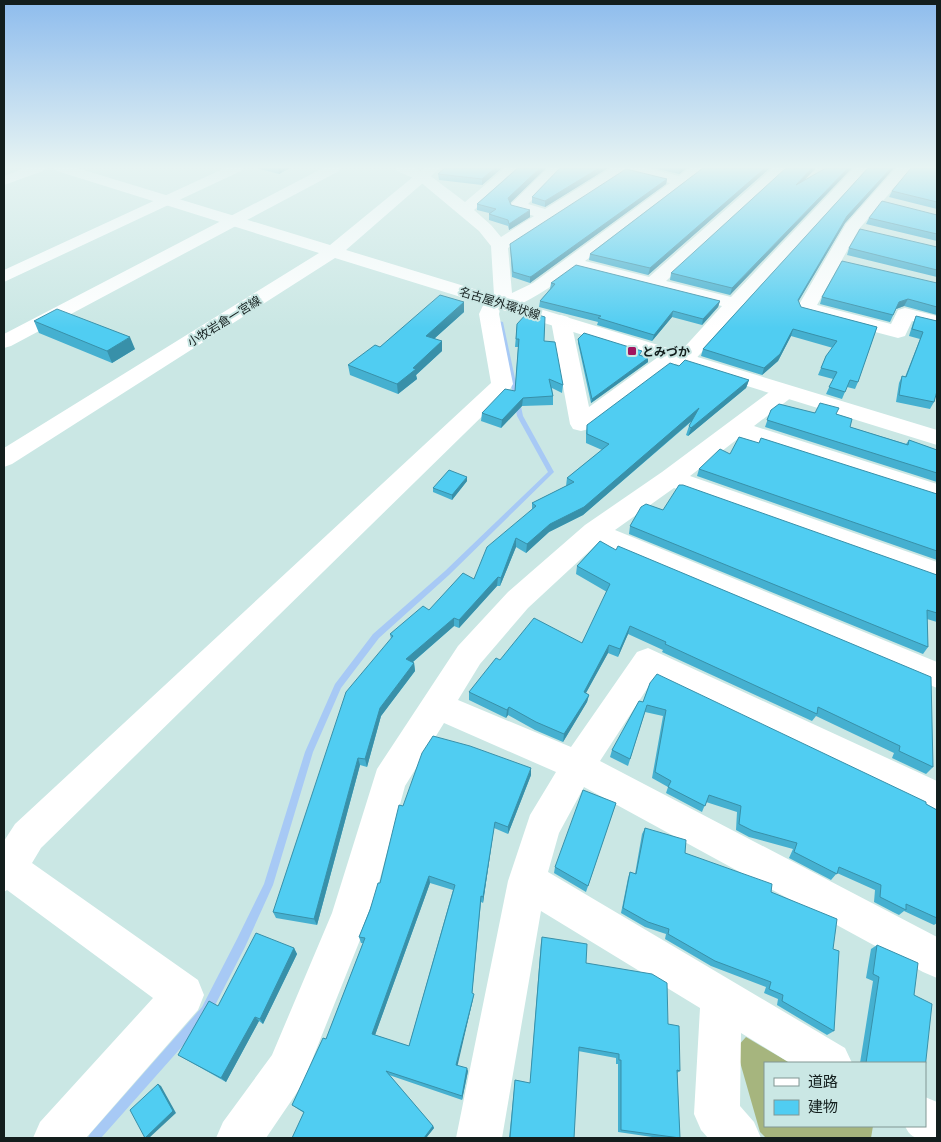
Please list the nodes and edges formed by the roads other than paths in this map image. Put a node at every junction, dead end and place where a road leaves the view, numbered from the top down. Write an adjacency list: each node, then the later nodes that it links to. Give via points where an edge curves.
1 (122, 221): 18 (street)
2 (233, 221): 24 (street)
3 (234, 221): 14 (street, 名古屋外環状線)
4 (369, 221): 14 (street, 小牧岩倉一宮線)
5 (478, 221): 13 (street)
6 (536, 221): 13 (street)
7 (628, 221): 16 (street)
8 (721, 221): 19 (street)
9 (812, 221): 21 (street)
10 (857, 221): 11 (street)
11 (852, 227): 12 (street); 15 (street)
12 (871, 232)
13 (499, 246): 20 (street)
14 (334, 251): 20 (street, 名古屋外環状線); 29 (street, 小牧岩倉一宮線)
15 (833, 258): 17 (street); 23 (street, via 806,308 898,332 905,314)
16 (573, 262): 19 (street); 20 (street, via 539,287)
17 (852, 263)
18 (4, 277)
19 (653, 282): 21 (street)
20 (499, 303): 22 (street, 名古屋外環状線); 38 (street, via 489,314 502,384 28,836)
21 (735, 304): 25 (street)
22 (561, 321): 25 (street, 名古屋外環状線); 25 (street, via 581,424)
23 (937, 322)
24 (4, 342)
25 (678, 358): 26 (street, 名古屋外環状線)
26 (784, 392): 27 (street); 28 (street, 名古屋外環状線)
27 (737, 428): 30 (street); 31 (street)
28 (937, 438)
29 (4, 459)
30 (671, 478): 32 (street); 33 (street)
31 (937, 493)
32 (594, 532): 34 (street); 35 (street, via 518,600 469,655)
33 (937, 574)
34 (937, 675)
35 (438, 706): 36 (street); 46 (street, via 389,780 351,915 286,1070)
36 (578, 766): 37 (street, via 648,661); 39 (street, via 543,827); 40 (street)
37 (937, 798)
38 (5, 869): 45 (street, via 183,995)
39 (527, 880): 41 (street); 47 (street)
40 (937, 958)
41 (720, 998): 42 (street); 48 (street, via 717,1114)
42 (828, 1062)
43 (926, 1121): 44 (street)
44 (937, 1127)
45 (56, 1138)
46 (239, 1138)
47 (479, 1138)
48 (738, 1138)

